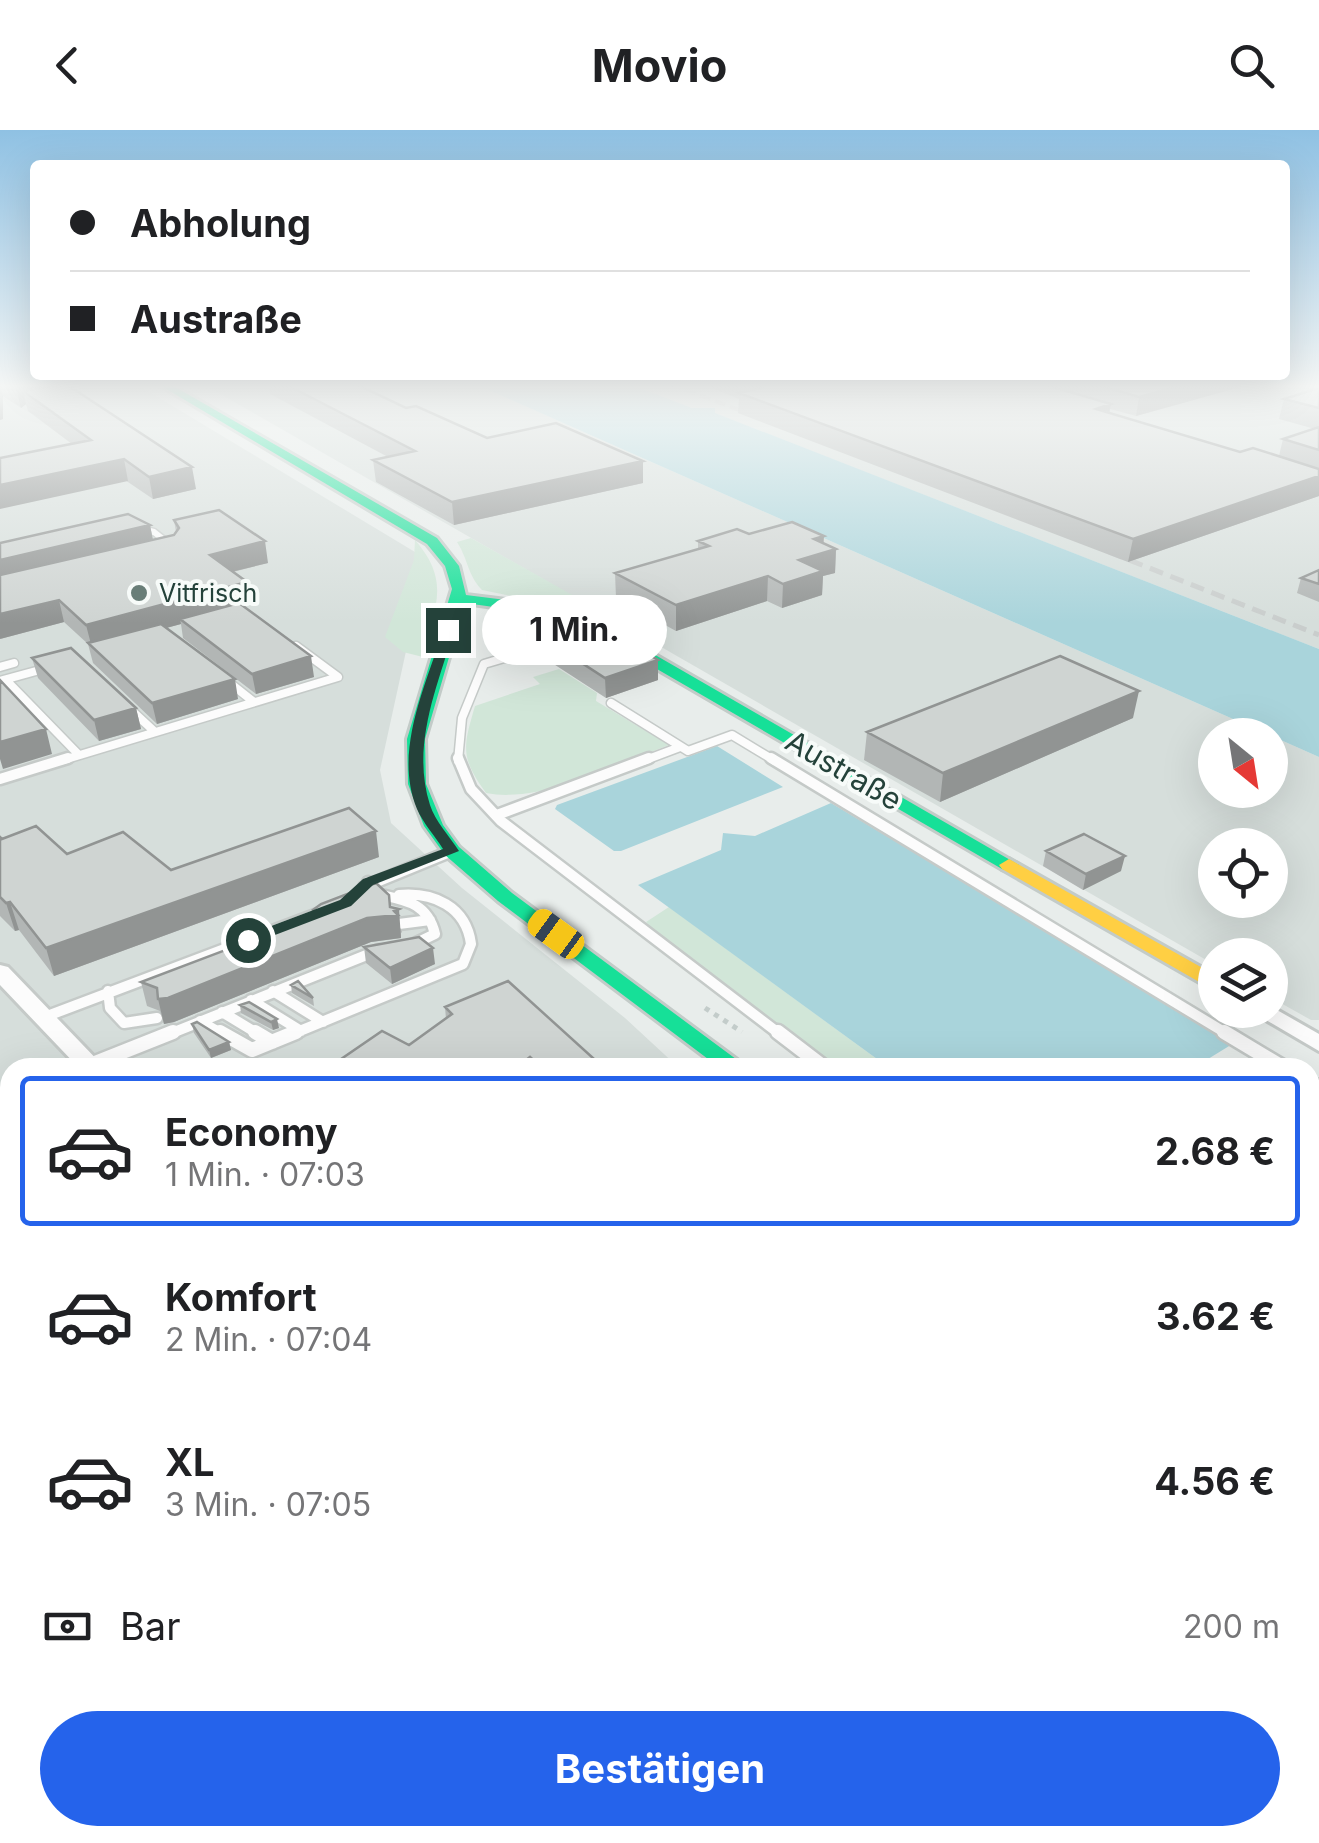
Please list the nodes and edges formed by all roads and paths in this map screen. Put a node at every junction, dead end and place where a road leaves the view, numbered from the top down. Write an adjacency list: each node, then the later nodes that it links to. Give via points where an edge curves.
1 (300, 464): 4 (main road, via 432,541 452,564)
2 (130, 528): 3 (lane, via 148,529 176,549)
3 (158, 553)
4 (459, 598): 20 (main road, via 416,738 415,762 424,808); 30 (main road, Austraße, via 555,611 606,633)
5 (279, 633): 13 (lane, via 338,677)
6 (520, 653): 19 (lane, via 484,664 458,744 463,776)
7 (14, 663): 9 (lane)
8 (60, 664): 11 (lane)
9 (0, 667)
10 (210, 668): 13 (lane)
11 (3, 680): 17 (lane)
12 (116, 696): 15 (lane)
13 (254, 702): 15 (lane)
14 (611, 703): 16 (lane)
15 (155, 732): 17 (lane)
16 (680, 746): 19 (lane); 47 (lane, via 688,751 732,735)
17 (79, 756): 18 (lane)
18 (0, 779)
19 (497, 815): 46 (lane)
20 (452, 851): 21 (lane); 45 (main road)
21 (368, 882): 22 (lane, via 372,893); 23 (lane)
22 (396, 895): 25 (lane); 38 (lane, via 443,901 472,935 469,956 455,970)
23 (354, 898)
24 (340, 905): 31 (lane)
25 (430, 920): 26 (lane); 27 (lane, via 432,938)
26 (399, 924)
27 (405, 946)
28 (389, 948): 32 (lane)
29 (0, 972): 35 (street)
30 (1198, 974)
31 (108, 991): 35 (lane); 36 (lane, via 110,1008 124,1023)
32 (273, 991): 33 (lane); 38 (lane)
33 (252, 1000): 34 (lane); 40 (lane)
34 (222, 1012): 37 (lane); 41 (lane)
35 (42, 1018): 43 (street)
36 (157, 1018)
37 (200, 1021): 41 (lane, via 252,1050); 44 (lane)
38 (323, 1022): 40 (lane)
39 (1288, 1026): 42 (street)
40 (301, 1031): 41 (lane)
41 (272, 1042)
42 (1319, 1044)
43 (84, 1058)
44 (111, 1058)
45 (722, 1058)
46 (812, 1058)
47 (1267, 1058)

